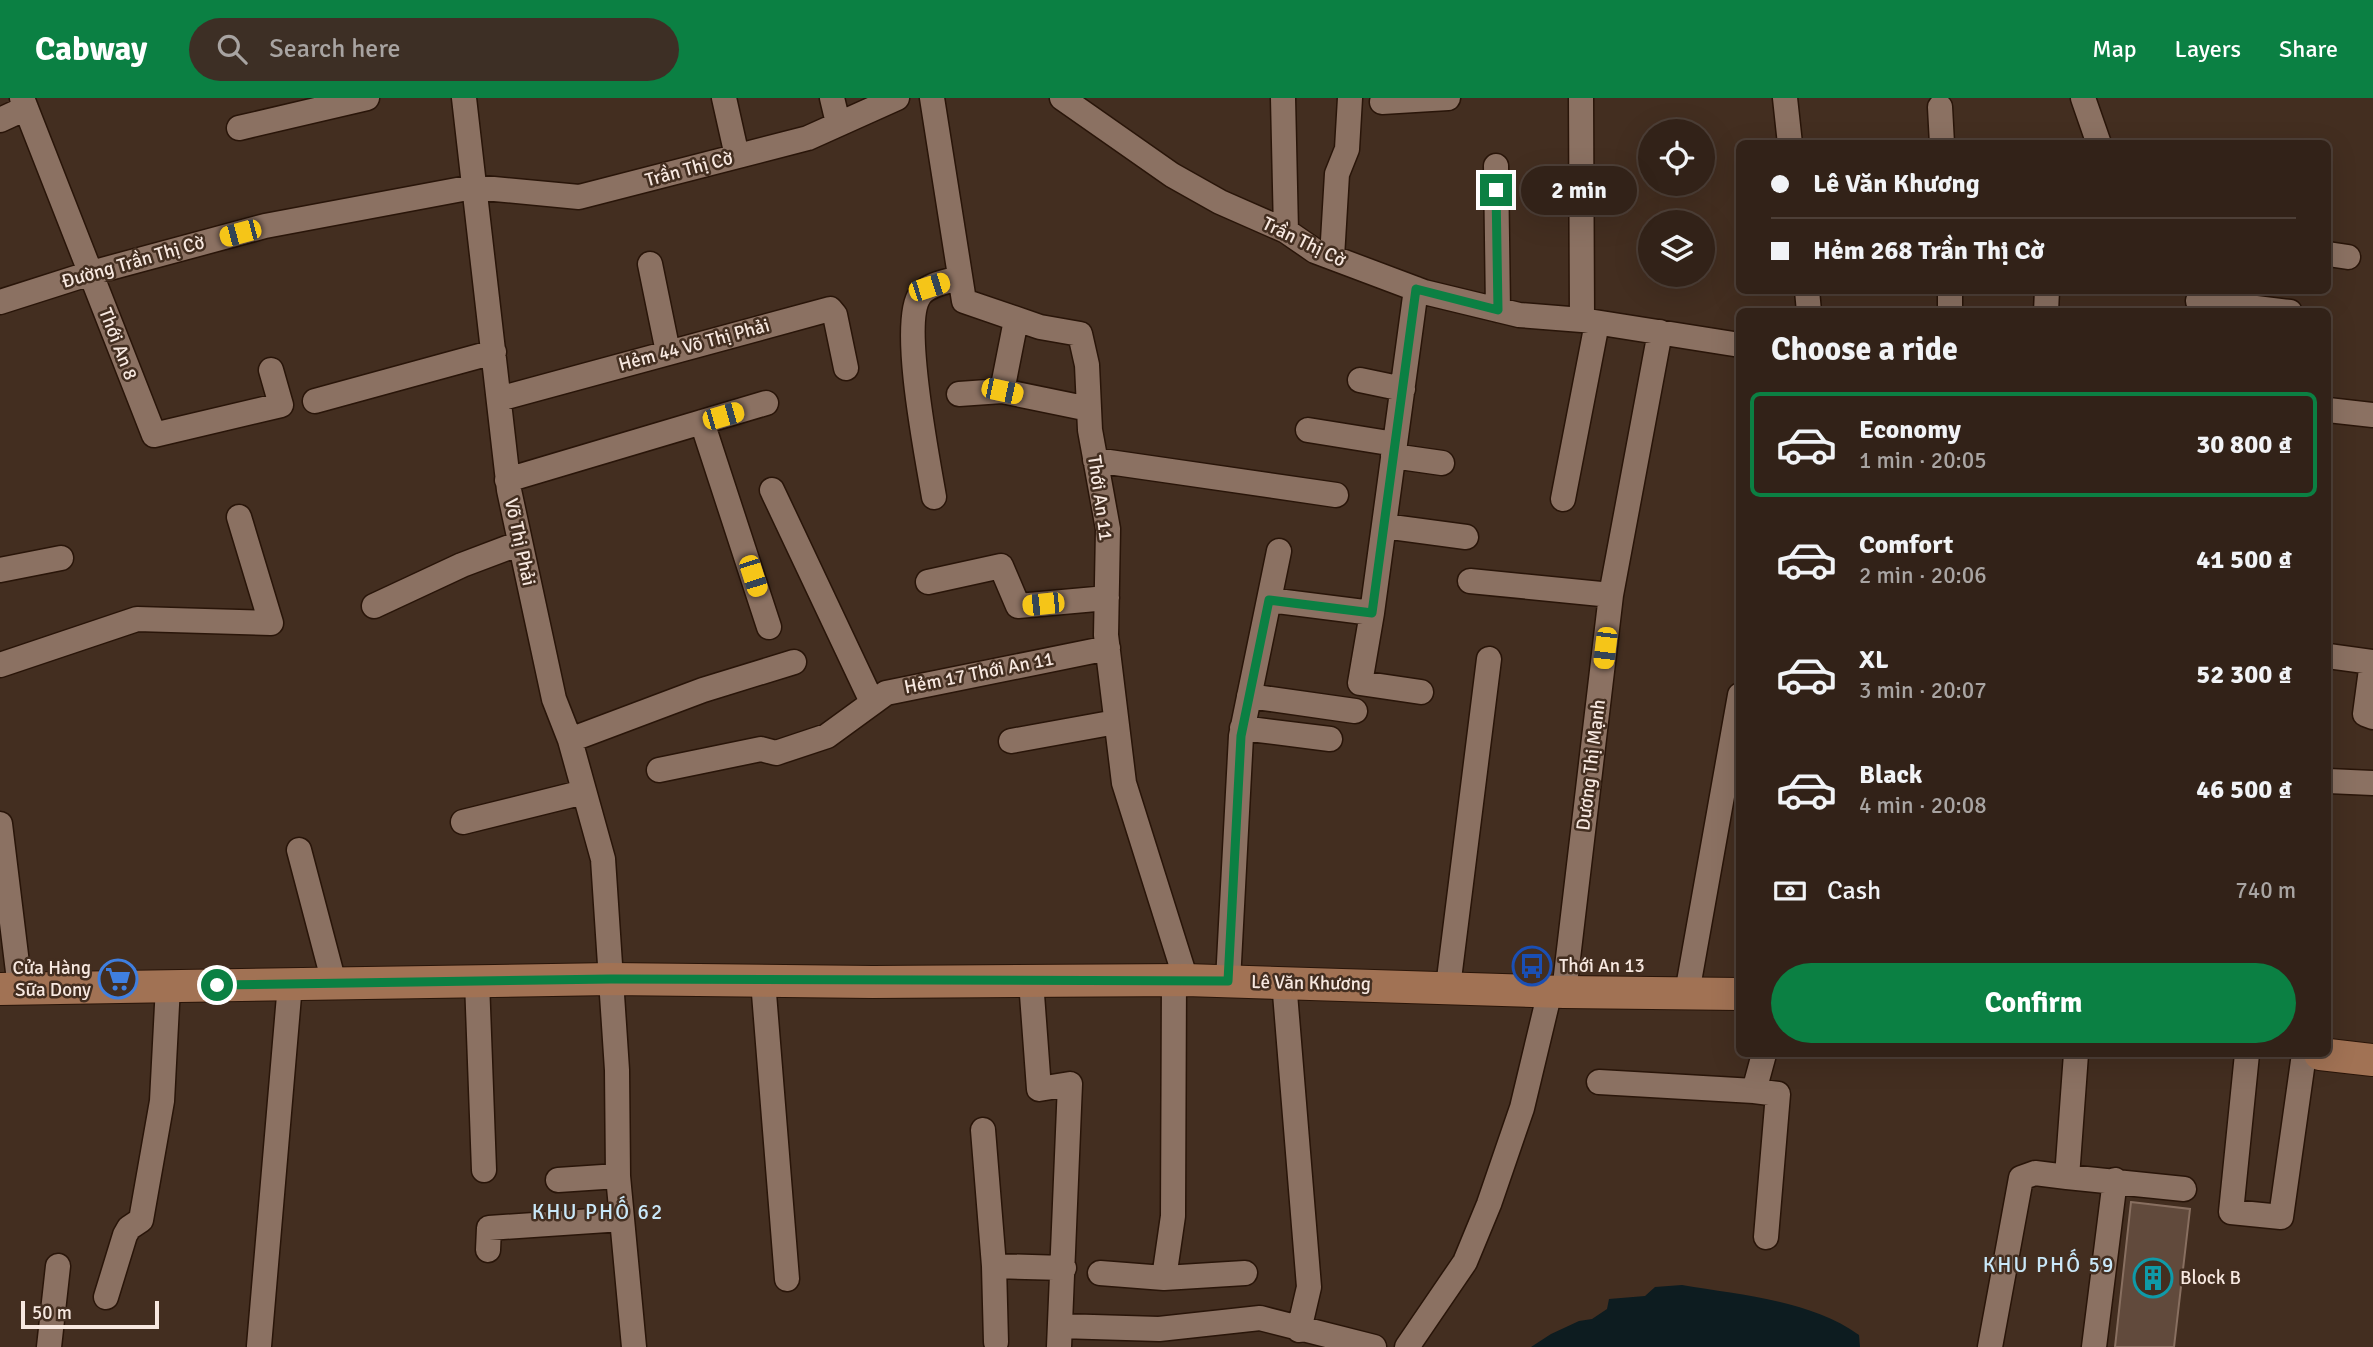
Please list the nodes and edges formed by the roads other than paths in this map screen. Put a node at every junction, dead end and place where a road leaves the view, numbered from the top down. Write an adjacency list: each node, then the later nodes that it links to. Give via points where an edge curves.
1 (368, 98): 19 (street)
2 (464, 98): 25 (street, Võ Thị Phải)
3 (724, 98): 23 (street)
4 (832, 98): 18 (street)
5 (897, 98): 18 (street, Trần Thị Cờ)
6 (932, 98): 30 (street, Thới An 11)
7 (1062, 98): 26 (street, Trần Thị Cờ, via 1172,175)
8 (1283, 98): 26 (street)
9 (1350, 98): 27 (street, via 1347,149 1337,174)
10 (1447, 98): 14 (street)
11 (1581, 98): 37 (street)
12 (1785, 98): 20 (street)
13 (2083, 98): 22 (street)
14 (1382, 102)
15 (24, 103): 17 (street); 29 (street, Thới An 8)
16 (1940, 107): 21 (street)
17 (0, 120)
18 (838, 123): 23 (street, Trần Thị Cờ, via 808,138)
19 (239, 128)
20 (1790, 140)
21 (1942, 140)
22 (2098, 140)
23 (737, 156): 25 (street, Trần Thị Cờ, via 579,197)
24 (1496, 166): 35 (street)
25 (474, 187): 29 (street, Đường Trần Thị Cờ, via 265,226); 40 (street, Võ Thị Phải)
26 (1286, 231): 27 (street, Trần Thị Cờ)
27 (1332, 257): 31 (street, Trần Thị Cờ)
28 (650, 264): 41 (street)
29 (90, 273): 33 (street, Đường Trần Thị Cờ); 43 (street, Thới An 8, via 154,435 281,405)
30 (959, 278): 36 (street, Thới An 11, via 964,302); 62 (street, via 929,287 915,306 917,386)
31 (1416, 289): 35 (street, Trần Thị Cờ); 45 (street)
32 (2193, 301): 34 (street)
33 (0, 302)
34 (2255, 308)
35 (1498, 310): 37 (street, Trần Thị Cờ)
36 (1016, 320): 46 (street); 51 (street, Thới An 11, via 1080,334)
37 (1590, 321): 38 (street, Trần Thị Cờ); 63 (street)
38 (1660, 332): 39 (street, Trần Thị Cờ); 73 (street, Dương Thị Mạnh)
39 (1736, 344)
40 (494, 352): 48 (street, Võ Thị Phải); 49 (street)
41 (668, 352): 42 (street, Hẻm 44 Võ Thị Phải, via 830,309); 48 (street, Hẻm 44 Võ Thị Phải)
42 (846, 368)
43 (271, 370)
44 (1360, 380): 45 (street)
45 (1403, 389): 56 (street)
46 (1002, 391): 47 (street); 51 (street)
47 (959, 394)
48 (499, 399): 59 (street, Võ Thị Phải)
49 (315, 401)
50 (766, 403): 54 (street)
51 (1089, 410): 57 (street, Thới An 11)
52 (2331, 410): 53 (street)
53 (2373, 415)
54 (702, 422): 59 (street); 78 (street)
55 (1308, 430): 56 (street)
56 (1394, 450): 58 (street); 65 (street)
57 (1096, 460): 61 (street); 74 (street, Thới An 11, via 1108,529)
58 (1441, 463)
59 (508, 480): 67 (street, Võ Thị Phải)
60 (772, 490): 87 (street)
61 (1336, 495)
62 (934, 497)
63 (1563, 499)
64 (239, 517): 84 (street, via 271,623 137,619)
65 (1384, 526): 66 (street); 77 (street)
66 (1466, 537)
67 (520, 543): 76 (street); 94 (street, Võ Thị Phải, via 554,699)
68 (1279, 551): 75 (street)
69 (61, 558): 70 (street)
70 (0, 570)
71 (1470, 581): 73 (street)
72 (928, 582): 74 (street, via 1001,566 1018,606)
73 (1611, 595): 115 (street, Dương Thị Mạnh)
74 (1107, 598): 79 (street, Thới An 11)
75 (1269, 600): 77 (street); 86 (street)
76 (374, 606)
77 (1372, 613): 85 (street, via 1360,683)
78 (769, 627)
79 (1108, 648): 87 (street, Hẻm 17 Thới An 11, via 886,692); 91 (street, Thới An 11)
80 (2331, 656): 81 (street)
81 (2372, 656): 90 (street, via 2365,714)
82 (1489, 659): 113 (street)
83 (794, 662): 94 (street)
84 (0, 665)
85 (1421, 692)
86 (1249, 696): 88 (street); 92 (street)
87 (872, 702): 96 (street, Hẻm 17 Thới An 11, via 827,736 776,753 761,749)
88 (1355, 711)
89 (1736, 717): 116 (street)
90 (2373, 717)
91 (1116, 722): 95 (street); 104 (street, Thới An 11, via 1125,783)
92 (1242, 728): 93 (street); 108 (street)
93 (1330, 739)
94 (570, 740): 99 (street, Võ Thị Phải)
95 (1011, 741)
96 (659, 770)
97 (2331, 781): 98 (street)
98 (2373, 783)
99 (584, 792): 100 (street); 103 (street, Võ Thị Phải, via 603,859)
100 (463, 822)
101 (0, 824): 114 (street)
102 (299, 850): 110 (street)
103 (611, 979): 105 (main road, Lê Văn Khương); 106 (main road, Lê Văn Khương); 128 (street, Võ Thị Phải)
104 (1180, 980): 107 (main road, Lê Văn Khương); 108 (main road, Lê Văn Khương); 141 (street, Thới An 11, via 1173,1216)
105 (478, 981): 110 (main road, Lê Văn Khương); 127 (street)
106 (763, 981): 107 (main road, Lê Văn Khương); 142 (street)
107 (1031, 981): 138 (street, via 1039,1089 1070,1084)
108 (1228, 981): 109 (main road, Lê Văn Khương)
109 (1284, 981): 113 (main road, Lê Văn Khương); 144 (street, via 1309,1287)
110 (334, 983): 111 (main road, Lê Văn Khương)
111 (290, 984): 112 (main road, Lê Văn Khương); 147 (street)
112 (168, 986): 114 (main road, Lê Văn Khương); 143 (street, via 162,1101 141,1220 125,1235)
113 (1448, 987): 115 (main road, Lê Văn Khương)
114 (10, 989)
115 (1557, 992): 116 (main road, Lê Văn Khương); 151 (street, Dương Thị Mạnh, via 1522,1108 1465,1262)
116 (1687, 993): 117 (main road, Lê Văn Khương)
117 (1736, 994)
118 (2331, 1055): 123 (main road)
119 (1763, 1057): 125 (street)
120 (2076, 1057): 129 (street)
121 (2247, 1057): 122 (street, via 2231,1212 2281,1217)
122 (2304, 1057)
123 (2373, 1060)
124 (1599, 1083): 125 (street)
125 (1754, 1091): 134 (street, via 1778,1094)
126 (983, 1130): 137 (street)
127 (484, 1170)
128 (618, 1176): 130 (street); 133 (street, Võ Thị Phải)
129 (2067, 1177): 131 (street); 152 (street, via 2035,1174 2021,1178)
130 (558, 1180)
131 (2115, 1180): 132 (street); 153 (street)
132 (2184, 1189)
133 (622, 1219): 135 (street, via 489,1228); 149 (street, Võ Thị Phải)
134 (1766, 1237)
135 (488, 1250)
136 (58, 1266): 148 (street)
137 (994, 1266): 138 (street); 146 (street)
138 (1064, 1268): 145 (street)
139 (1100, 1273): 141 (street)
140 (1245, 1273): 141 (street)
141 (1164, 1278)
142 (787, 1279)
143 (106, 1297)
144 (1299, 1330): 145 (street, via 1260,1318); 150 (street)
145 (1059, 1337)
146 (996, 1342)
147 (259, 1346)
148 (49, 1347)
149 (634, 1347)
150 (1374, 1347)
151 (1407, 1347)
152 (1990, 1347)
153 (2094, 1347)

